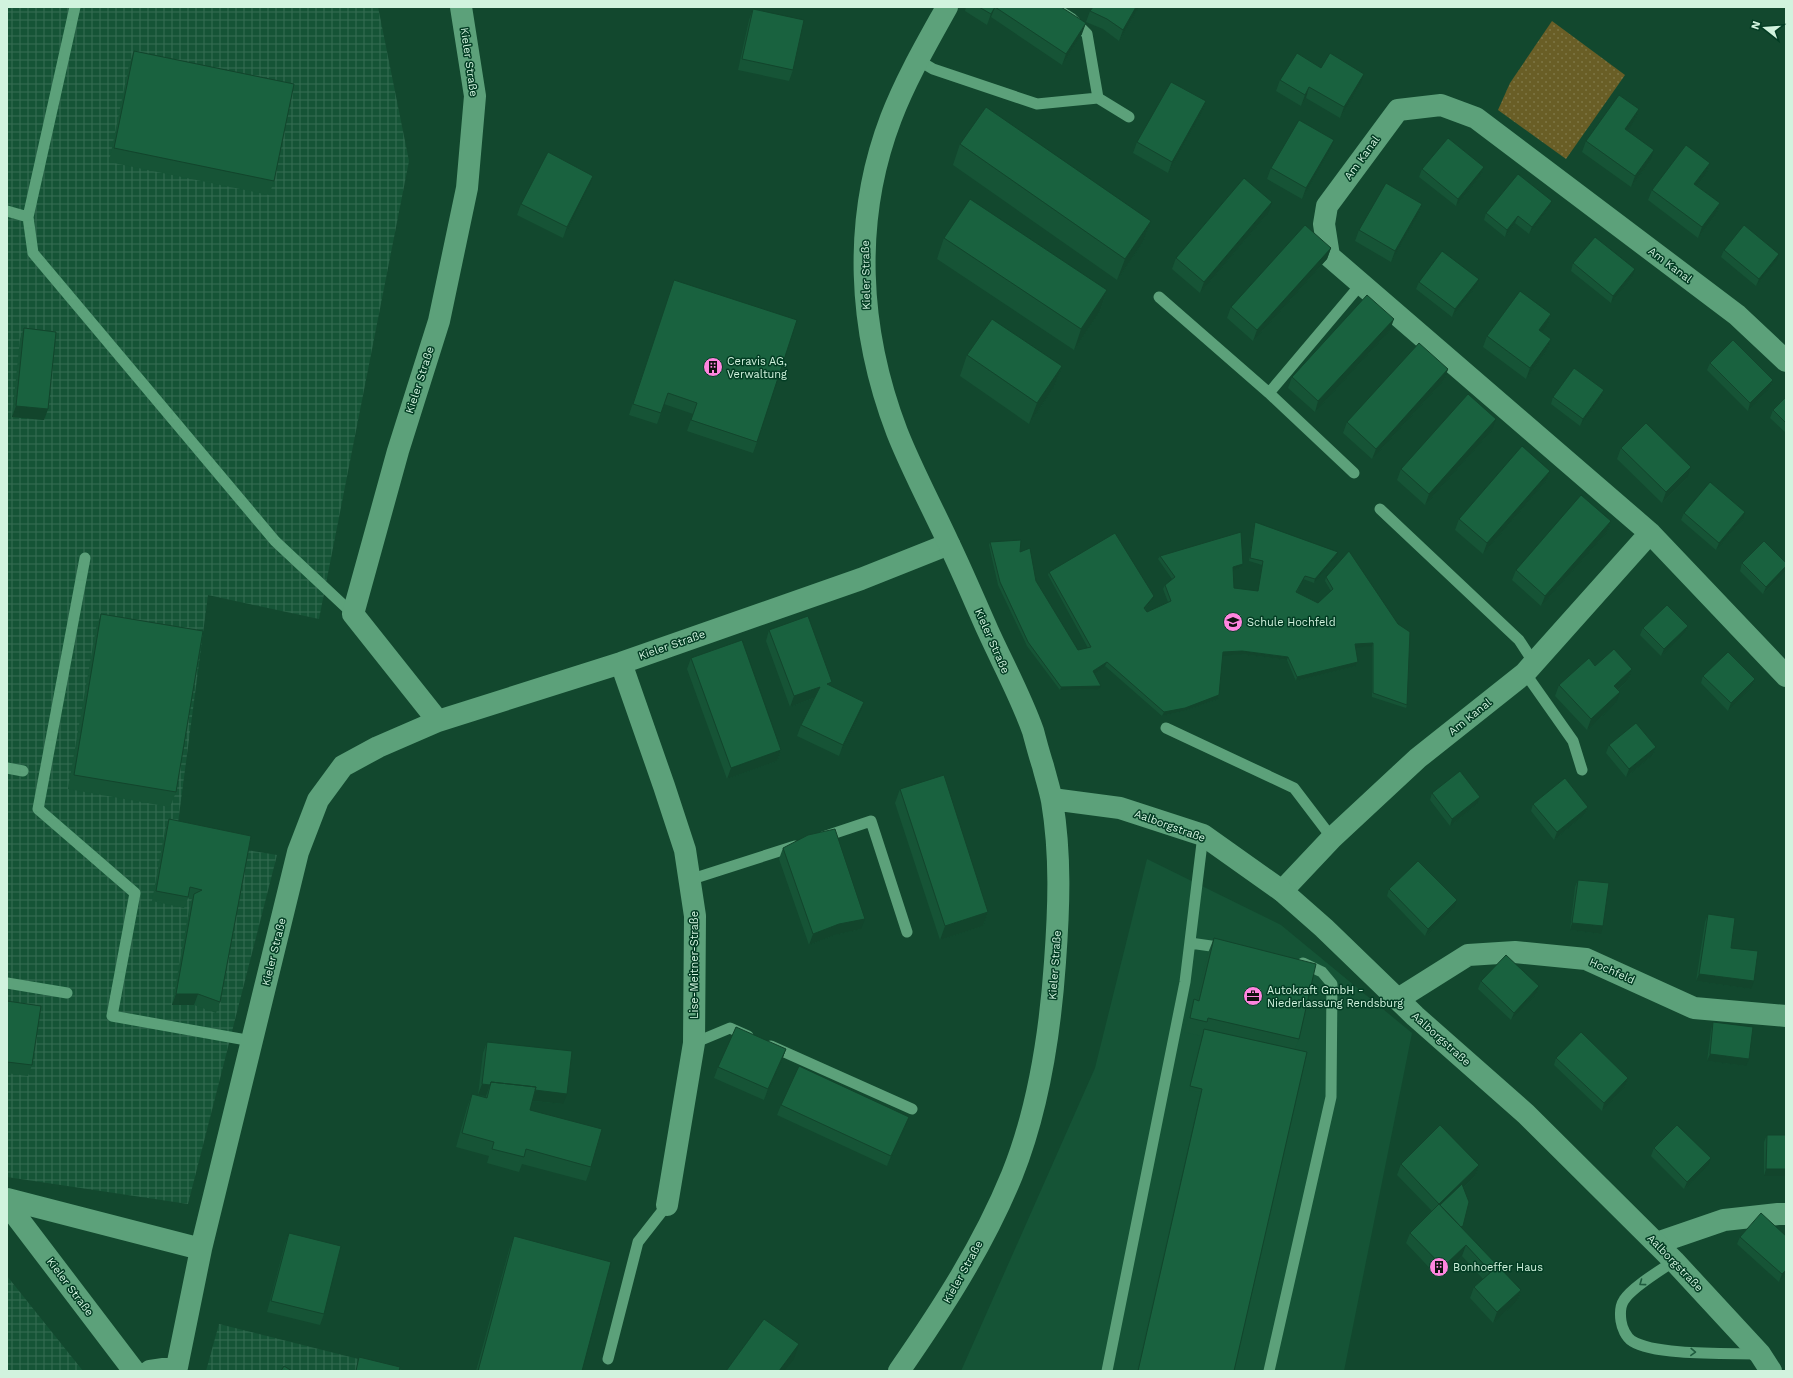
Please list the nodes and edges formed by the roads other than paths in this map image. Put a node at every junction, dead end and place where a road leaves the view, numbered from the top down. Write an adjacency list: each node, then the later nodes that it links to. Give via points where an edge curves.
1 (75, 7): 9 (lane)
2 (947, 7): 5 (street, Kieler Straße)
3 (1054, 7): 6 (lane, via 1071,18 1087,34)
4 (464, 8): 19 (street, Kieler Straße, via 475,96 467,188 439,321 398,451)
5 (918, 60): 6 (lane, via 933,69 1037,104); 17 (street, Kieler Straße, via 891,117 878,157 868,203 864,259 866,310 879,372 896,428 918,483)
6 (1098, 98): 7 (lane)
7 (1129, 117)
8 (7, 211): 9 (lane)
9 (28, 217): 19 (lane, via 33,253 275,541)
10 (1361, 284): 12 (street, Am Kanal, via 1329,256 1324,224 1327,206 1398,110 1441,105 1476,118 1737,315); 13 (lane); 16 (street, Am Kanal)
11 (1160, 297): 13 (lane)
12 (1786, 361)
13 (1269, 393): 14 (lane)
14 (1354, 473)
15 (1380, 508): 21 (lane, via 1519,640)
16 (1650, 534): 21 (street, Am Kanal); 22 (street, Am Kanal)
17 (949, 544): 20 (street, Kieler Straße, via 861,578); 28 (street, Kieler Straße, via 1032,730)
18 (86, 558): 41 (lane, via 38,809 135,893 112,1016)
19 (353, 614): 23 (street)
20 (620, 663): 23 (street, Kieler Straße); 31 (street, Lise-Meitner-Straße, via 685,850)
21 (1530, 668): 26 (lane, via 1573,741); 30 (street, Am Kanal, via 1418,758)
22 (1786, 676)
23 (438, 721): 41 (street, Kieler Straße, via 378,747 343,766 318,800 298,852)
24 (1166, 728): 30 (lane, via 1294,788)
25 (7, 768): 27 (lane)
26 (1582, 770)
27 (22, 771)
28 (1052, 800): 29 (street, Aalborgstraße, via 1120,808); 55 (street, Kieler Straße, via 1060,873 1060,902 1052,1011 1028,1127 1012,1176 968,1266 942,1310)
29 (1203, 835): 32 (street, Aalborgstraße); 34 (lane)
30 (1332, 838): 32 (street, Am Kanal)
31 (689, 880): 33 (lane, via 871,821); 42 (street, Lise-Meitner-Straße, via 695,916)
32 (1282, 891): 39 (street, Aalborgstraße)
33 (907, 932)
34 (1190, 943): 35 (lane); 56 (lane, via 1185,982)
35 (1237, 950)
36 (1290, 960): 57 (lane, via 1305,963 1322,972 1332,984 1331,1096)
37 (7, 983): 38 (lane)
38 (68, 994)
39 (1398, 999): 40 (street, Hochfeld, via 1468,956 1515,952 1586,959 1694,1008); 48 (street, Aalborgstraße, via 1526,1114)
40 (1786, 1016)
41 (252, 1041): 49 (street, Kieler Straße)
42 (694, 1043): 43 (lane, via 730,1028); 46 (street, Lise-Meitner-Straße)
43 (912, 1109)
44 (7, 1199): 49 (street)
45 (7, 1204): 53 (street, Kieler Straße)
46 (667, 1205): 51 (lane, via 638,1242)
47 (1786, 1214): 48 (street, via 1724,1220)
48 (1656, 1243): 50 (street, Aalborgstraße)
49 (201, 1249): 54 (street, Kieler Straße, via 177,1367)
50 (1674, 1261): 52 (street, Aalborgstraße); 52 (lane, one-way to 52, via 1637,1287 1624,1300 1620,1311 1626,1335 1632,1341 1654,1348)
51 (608, 1359)
52 (1766, 1363)
53 (134, 1371)
54 (150, 1371)
55 (899, 1371)
56 (1107, 1371)
57 (1270, 1371)

